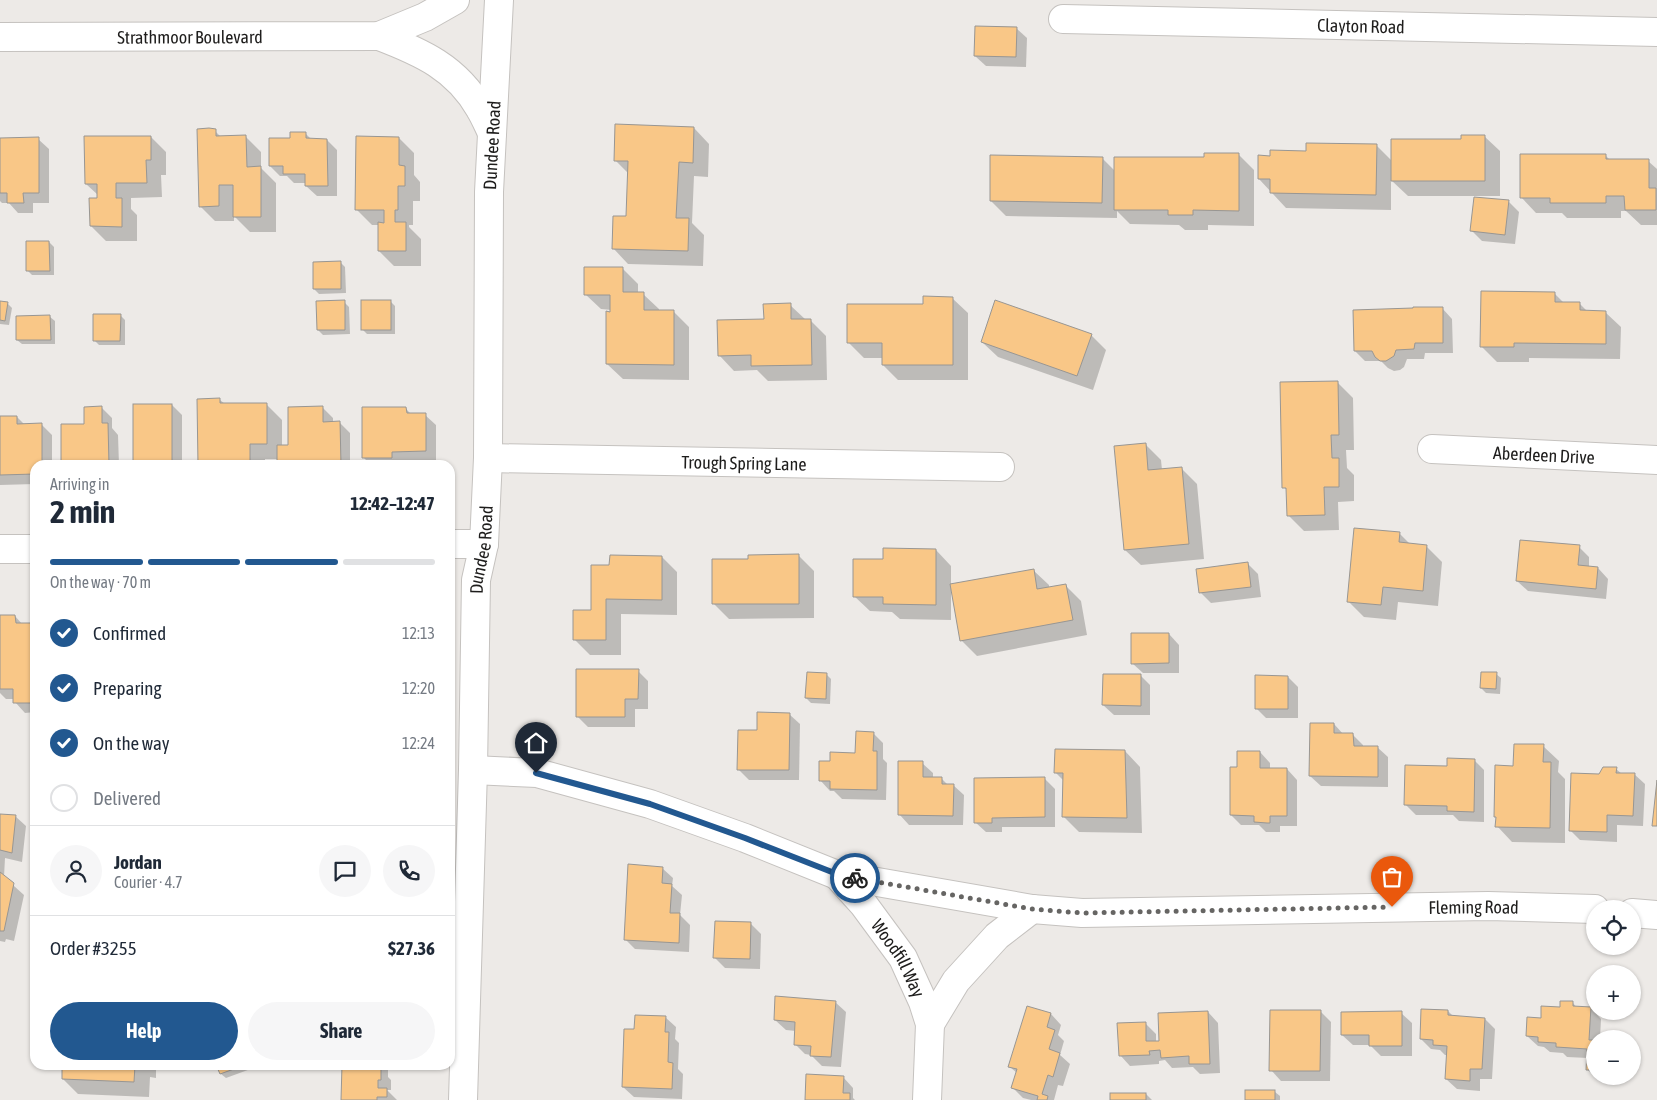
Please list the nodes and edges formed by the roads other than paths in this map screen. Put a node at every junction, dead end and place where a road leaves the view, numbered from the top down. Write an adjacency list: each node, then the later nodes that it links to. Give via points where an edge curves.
1 (455, 0): 5 (street, Strathmoor Boulevard)
2 (499, 0): 7 (street, Dundee Road)
3 (1063, 19): 4 (street, Clayton Road)
4 (1657, 32)
5 (379, 36): 6 (street, Strathmoor Boulevard); 7 (street, Strathmoor Boulevard, via 427,56 444,68 475,100)
6 (0, 37)
7 (492, 135): 9 (street, Dundee Road)
8 (1432, 449): 10 (street, Aberdeen Drive)
9 (488, 458): 11 (street, Trough Spring Lane); 13 (street, Dundee Road)
10 (1657, 460)
11 (1000, 466)
12 (455, 544): 13 (street)
13 (484, 544): 16 (street, Dundee Road, via 476,580)
14 (0, 549): 15 (street)
15 (30, 549)
16 (473, 770): 17 (street, Fleming Road, via 536,773 650,804); 23 (street, Dundee Road)
17 (837, 874): 18 (street, Fleming Road); 22 (street, Woodfill Way, via 902,958)
18 (1032, 909): 19 (street, Fleming Road, via 1082,913 1488,906); 22 (street, Woodfill Way, via 997,936 956,981)
19 (1586, 909)
20 (1641, 914): 21 (street)
21 (1657, 915)
22 (930, 1024): 24 (street, Woodfill Way)
23 (463, 1100)
24 (927, 1100)

